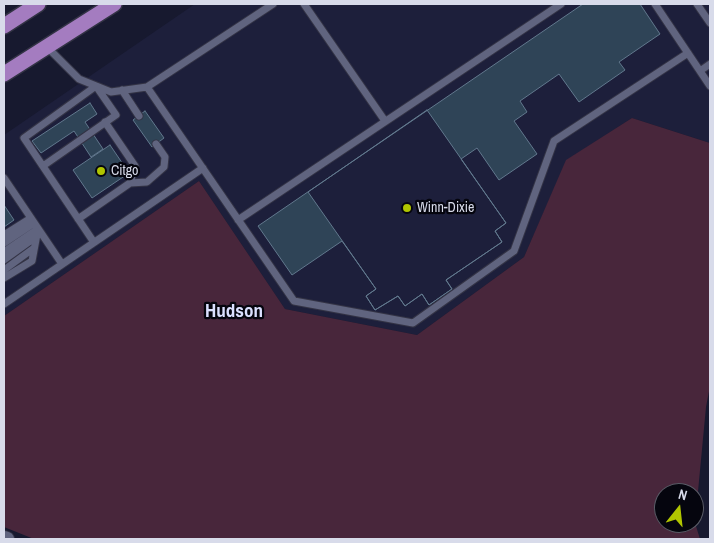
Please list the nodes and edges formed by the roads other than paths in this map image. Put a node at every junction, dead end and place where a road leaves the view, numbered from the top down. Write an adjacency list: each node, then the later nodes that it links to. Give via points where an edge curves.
1 (114, 4): 10 (highway)
2 (273, 4): 17 (lane)
3 (304, 4): 20 (lane)
4 (561, 4): 20 (lane)
5 (655, 4): 11 (lane)
6 (697, 4): 8 (lane)
7 (34, 5): 9 (highway)
8 (710, 22)
9 (4, 26)
10 (47, 47): 14 (highway); 15 (lane, via 79,79)
11 (688, 53): 13 (lane); 28 (lane, via 554,141 514,251 413,323 294,301)
12 (710, 64): 13 (lane)
13 (700, 70): 16 (lane)
14 (4, 74)
15 (96, 86): 18 (lane, via 111,92); 21 (lane, via 116,115); 23 (lane, via 24,138)
16 (710, 86)
17 (147, 87): 18 (lane); 24 (lane)
18 (122, 90): 19 (lane)
19 (139, 116)
20 (385, 121): 28 (lane)
21 (105, 122): 23 (lane); 26 (lane, via 135,166)
22 (156, 144): 26 (lane, via 165,157 164,167 147,182)
23 (43, 166): 27 (lane)
24 (202, 168): 28 (lane); 32 (lane)
25 (4, 178): 29 (lane)
26 (130, 183): 27 (lane)
27 (78, 219): 32 (lane)
28 (238, 220)
29 (34, 223): 30 (lane); 31 (lane); 33 (lane); 35 (lane); 37 (lane)
30 (4, 235)
31 (36, 238): 34 (lane); 36 (lane)
32 (93, 242): 37 (lane)
33 (4, 243)
34 (34, 248): 38 (lane); 39 (lane, via 32,261)
35 (4, 252)
36 (4, 260)
37 (62, 264): 40 (lane)
38 (4, 270)
39 (4, 278)
40 (4, 304)

